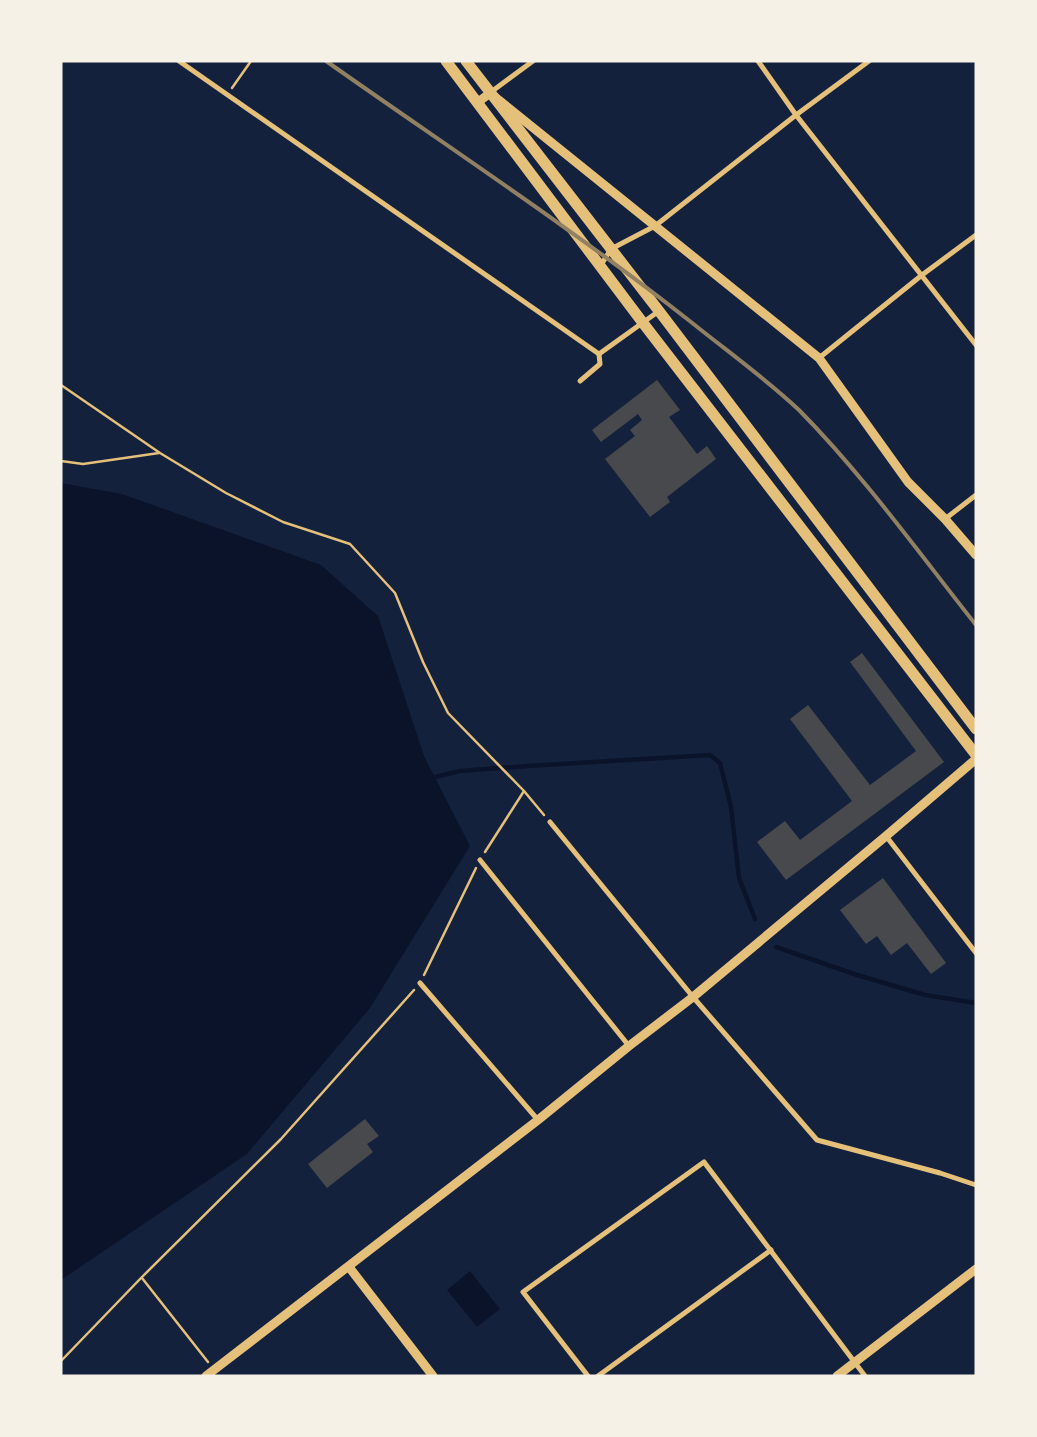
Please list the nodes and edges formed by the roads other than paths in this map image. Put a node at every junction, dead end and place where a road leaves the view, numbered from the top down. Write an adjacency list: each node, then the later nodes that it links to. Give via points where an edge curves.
1 (179, 61): 18 (street)
2 (446, 61): 8 (main road)
3 (466, 61): 7 (main road)
4 (533, 61): 7 (street)
5 (758, 61): 9 (street)
6 (869, 61): 9 (street)
7 (490, 93): 8 (street); 10 (street); 12 (main road)
8 (477, 103): 13 (main road)
9 (796, 115): 10 (street); 14 (street)
10 (655, 226): 12 (street); 19 (street)
11 (976, 235): 14 (street)
12 (611, 249): 13 (street); 15 (main road)
13 (601, 265): 16 (main road)
14 (922, 275): 17 (street); 19 (street)
15 (659, 311): 16 (street); 24 (main road)
16 (643, 323): 18 (street); 25 (main road)
17 (976, 345)
18 (599, 354): 20 (street, via 600,364)
19 (820, 358): 22 (street, via 908,482)
20 (580, 381)
21 (976, 494): 22 (street)
22 (946, 519): 23 (street)
23 (976, 555)
24 (976, 729)
25 (976, 755)
26 (976, 759): 28 (street)
27 (550, 822): 32 (street)
28 (886, 836): 30 (street); 32 (street)
29 (480, 860): 33 (street)
30 (976, 954)
31 (420, 983): 34 (street)
32 (693, 997): 33 (street); 35 (street, via 817,1140)
33 (629, 1046): 34 (street)
34 (538, 1120): 37 (street)
35 (976, 1185)
36 (771, 1250): 39 (street); 43 (street, via 704,1162 523,1292); 44 (street)
37 (349, 1267): 40 (street); 42 (street)
38 (976, 1269): 39 (street)
39 (855, 1362): 45 (street); 46 (street)
40 (216, 1372): 41 (street)
41 (206, 1376)
42 (433, 1376)
43 (588, 1376)
44 (598, 1376)
45 (837, 1376)
46 (865, 1376)

